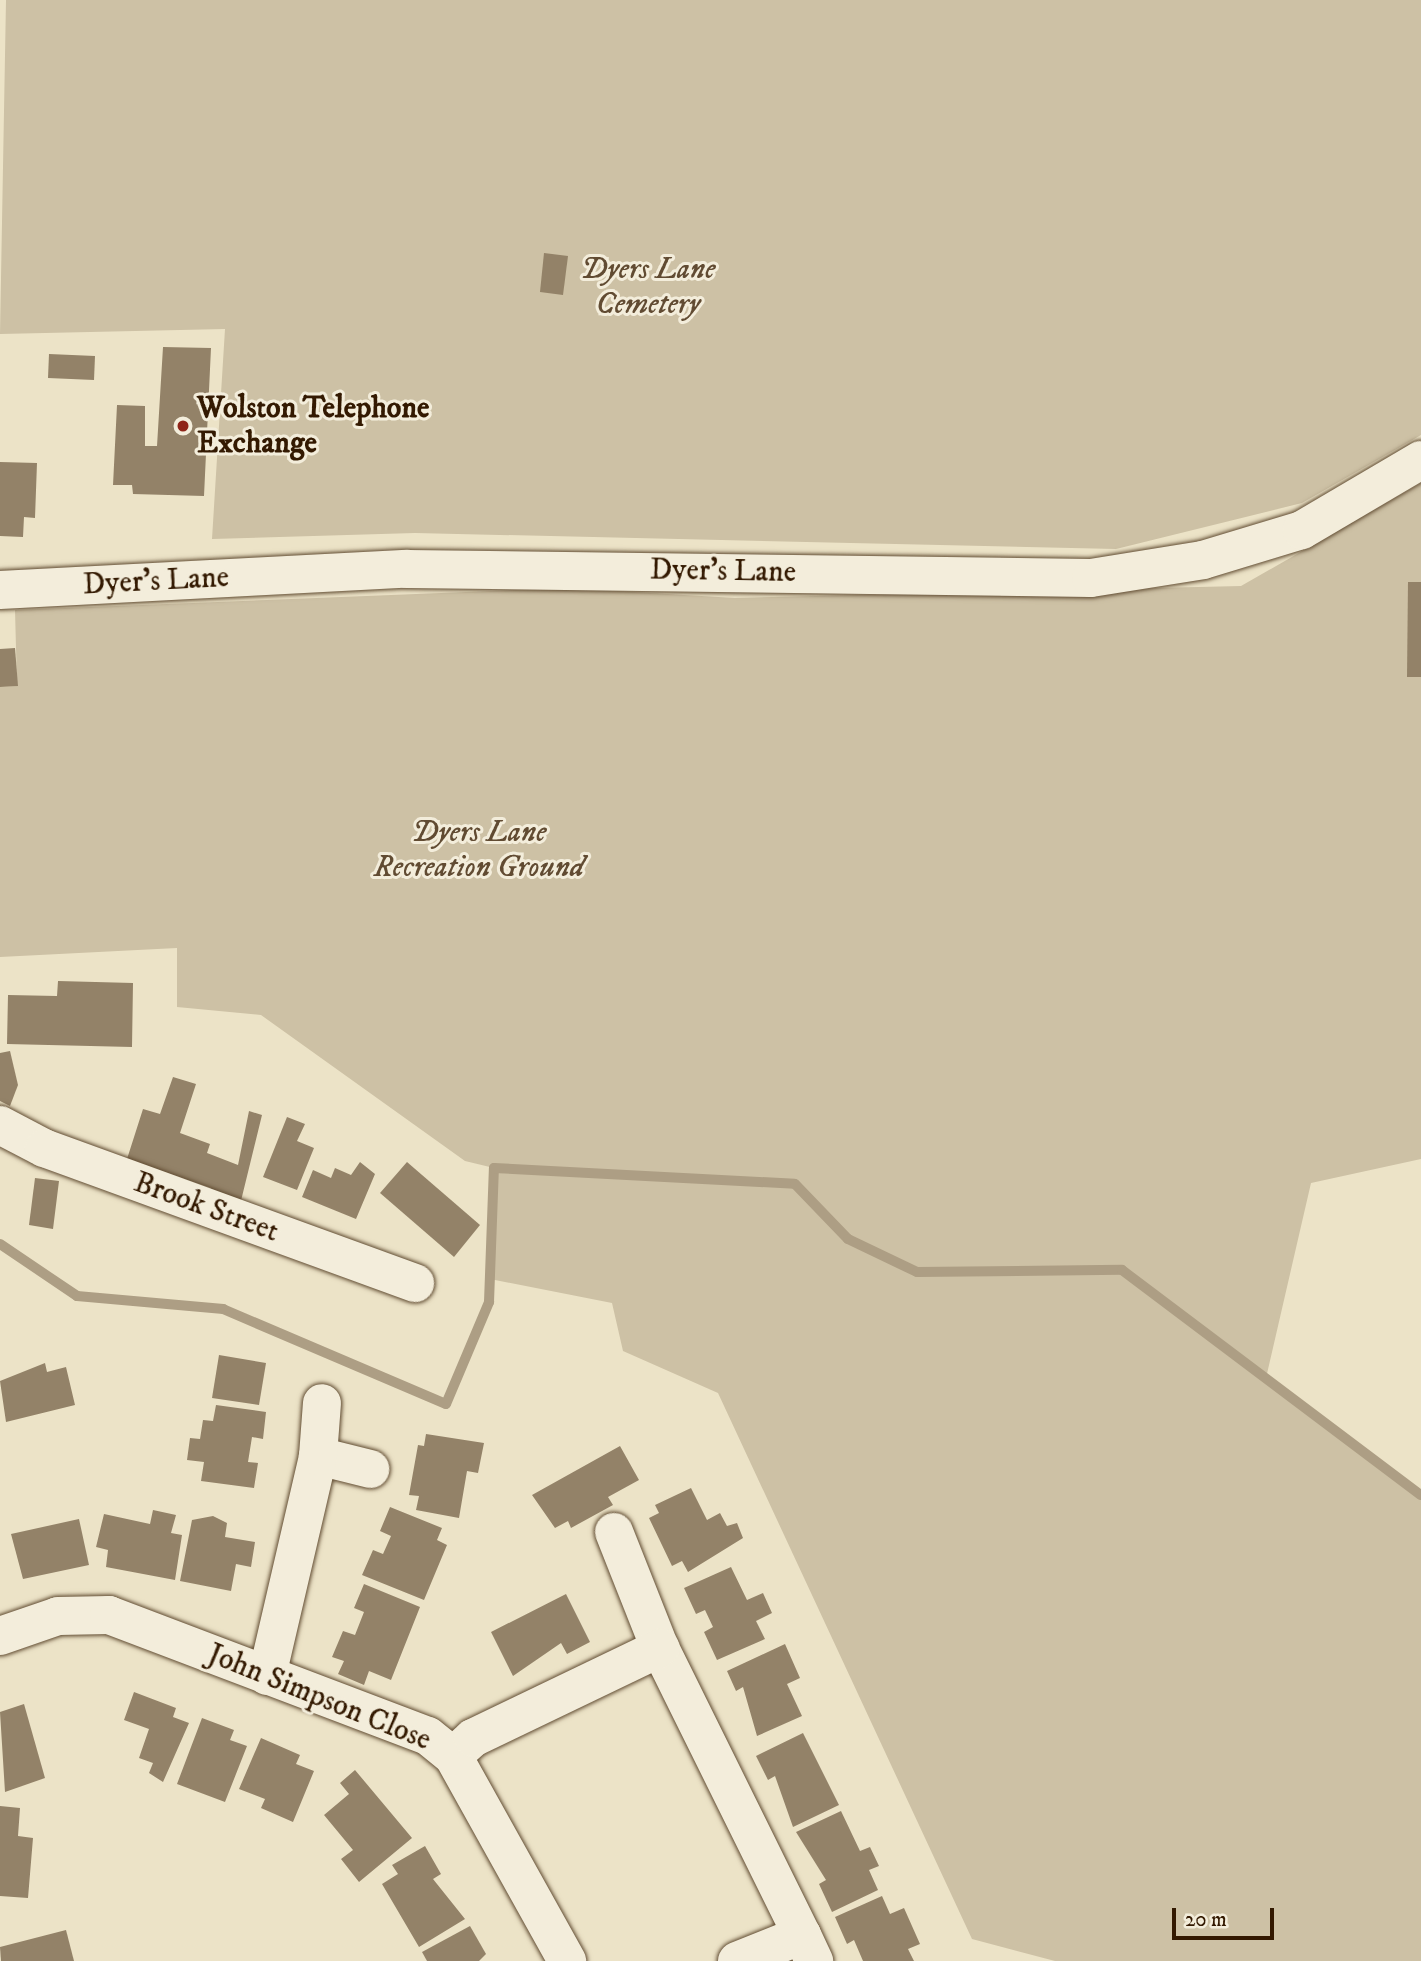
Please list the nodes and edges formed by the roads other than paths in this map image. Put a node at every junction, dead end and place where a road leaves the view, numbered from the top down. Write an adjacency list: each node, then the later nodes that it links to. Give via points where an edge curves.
1 (1421, 460): 2 (street, Dyer's Lane, via 1302,530 1202,560 1091,578 407,569)
2 (0, 590)
3 (0, 1125): 4 (street, Brook Street, via 133,1182)
4 (415, 1283)
5 (321, 1403): 6 (street)
6 (318, 1456): 7 (street); 11 (street)
7 (370, 1469)
8 (614, 1532): 10 (street)
9 (0, 1636): 11 (street, John Simpson Close, via 58,1616 109,1615)
10 (660, 1648): 12 (street, via 473,1738); 13 (street)
11 (267, 1676): 12 (street, John Simpson Close, via 428,1736)
12 (453, 1756): 14 (street, John Simpson Close)
13 (808, 1948): 15 (street)
14 (567, 1961)
15 (737, 1961)

